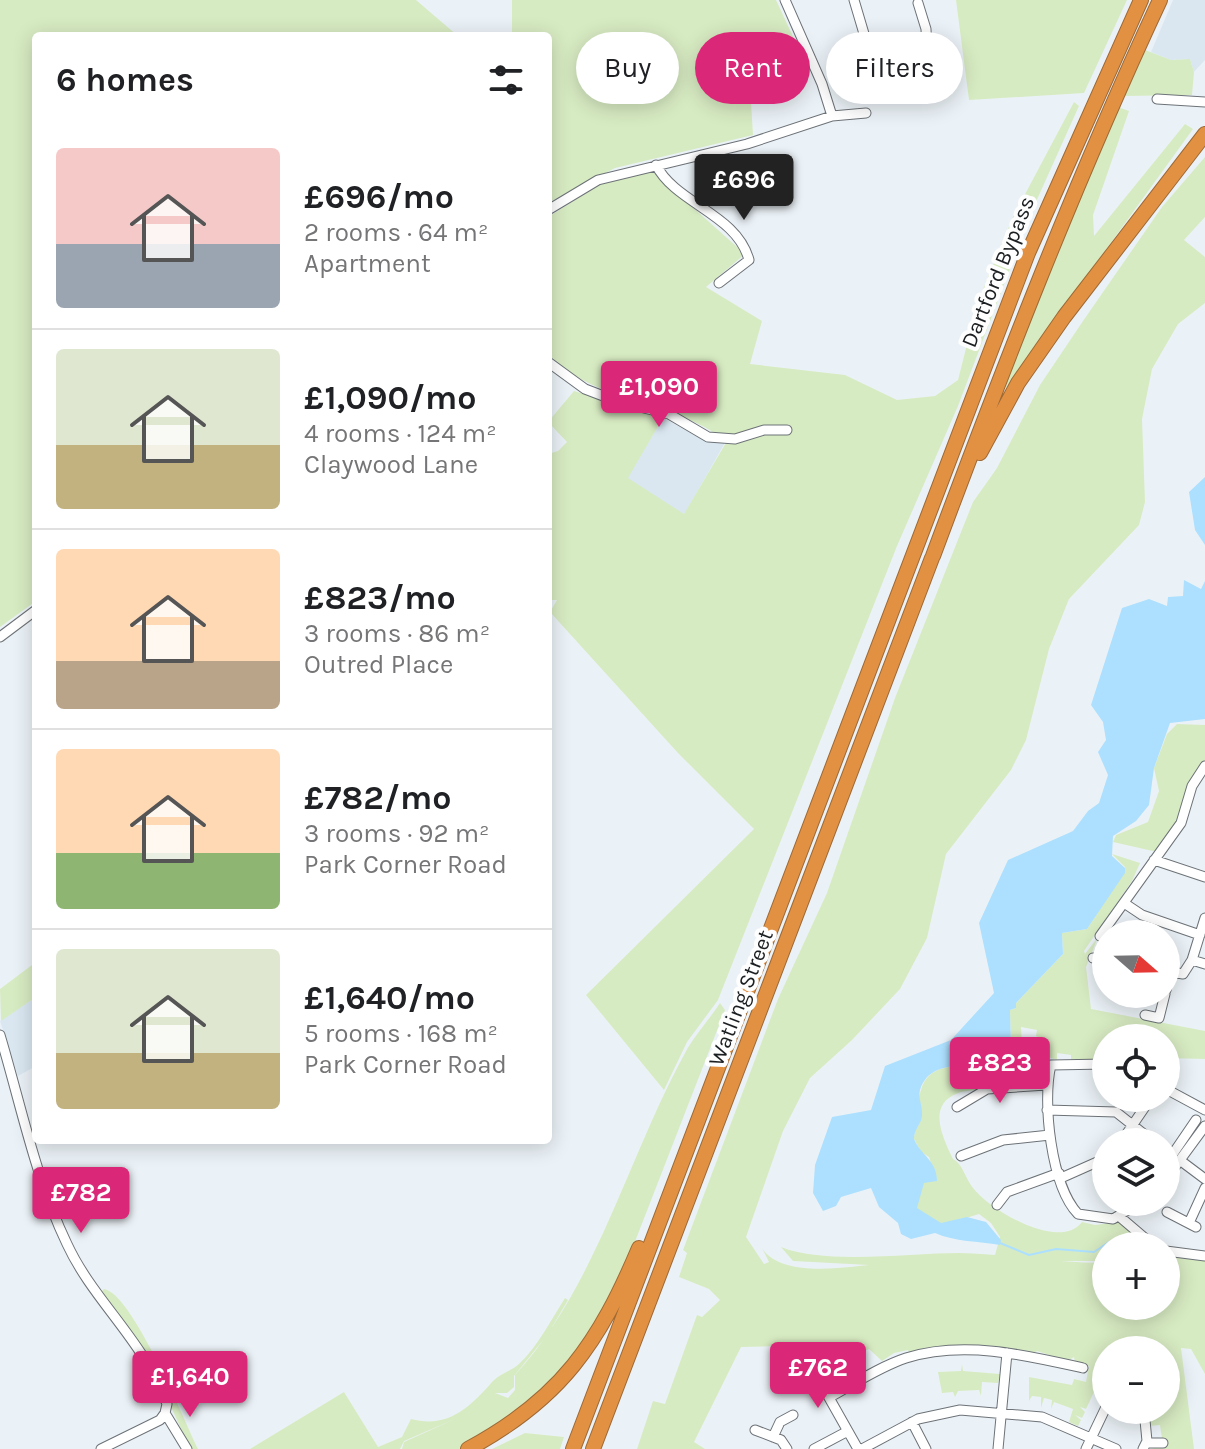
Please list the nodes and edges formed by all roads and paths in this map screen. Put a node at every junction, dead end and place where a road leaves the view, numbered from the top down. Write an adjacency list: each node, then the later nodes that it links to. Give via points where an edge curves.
1 (785, 0): 9 (street)
2 (854, 0): 5 (street, via 870,54 902,65 927,53)
3 (1141, 0): 17 (highway, Dartford Bypass, via 1028,253)
4 (1160, 0): 16 (highway, Dartford Bypass, via 1042,267)
5 (918, 3)
6 (1157, 99): 7 (street)
7 (1205, 102)
8 (866, 113): 9 (street)
9 (832, 116): 11 (street, via 747,144)
10 (1205, 134): 16 (highway, via 1018,383)
11 (656, 165): 12 (street, via 598,180); 13 (street, via 662,177 709,210 746,246 749,260)
12 (552, 208)
13 (719, 283)
14 (552, 365): 15 (street, via 585,389 669,414 708,437 735,439)
15 (787, 430)
16 (932, 559): 80 (highway, Watling Street)
17 (910, 567): 35 (highway, Watling Street)
18 (32, 613): 19 (street)
19 (0, 637)
20 (1202, 774): 21 (street, via 1181,823)
21 (1154, 860): 22 (street); 23 (street)
22 (1205, 877)
23 (1124, 903): 25 (street); 26 (street, via 1141,915)
24 (1205, 918): 26 (street)
25 (1112, 920)
26 (1200, 935): 27 (street)
27 (1192, 960): 28 (street); 29 (street, via 1187,972)
28 (1205, 964)
29 (1180, 972)
30 (1162, 1008): 31 (street, via 1159,1018)
31 (1145, 1015)
32 (0, 1035): 65 (street, via 28,1142 67,1244 144,1354 167,1404)
33 (1092, 1064): 34 (street, via 1051,1065)
34 (1046, 1085): 37 (street, via 987,1089); 38 (street)
35 (710, 1086): 78 (highway, via 593,1341 542,1401); 79 (highway, Watling Street)
36 (1180, 1097): 39 (street)
37 (957, 1107)
38 (1047, 1110): 42 (street, via 1115,1112); 45 (street)
39 (1205, 1110)
40 (1141, 1112): 42 (street)
41 (1200, 1123): 46 (street)
42 (1132, 1124): 43 (street); 44 (street)
43 (1130, 1128)
44 (1137, 1128)
45 (1050, 1135): 47 (street, via 1003,1140); 50 (street)
46 (1180, 1150)
47 (961, 1156)
48 (1092, 1163): 50 (street)
49 (1180, 1163): 51 (street)
50 (1060, 1176): 53 (street, via 1007,1192); 54 (street, via 1078,1214)
51 (1205, 1179)
52 (1205, 1188): 56 (street, via 1192,1225)
53 (997, 1205)
54 (1118, 1216)
55 (1125, 1216): 57 (street)
56 (1175, 1216)
57 (1137, 1232)
58 (1180, 1253): 59 (street)
59 (1205, 1256)
60 (1007, 1353): 62 (street); 63 (street, via 928,1353 887,1366); 64 (street)
61 (782, 1367): 63 (street, via 816,1381)
62 (1083, 1368)
63 (830, 1397): 71 (street)
64 (1003, 1412): 67 (street, via 948,1411); 73 (street, via 1042,1417); 85 (street)
65 (165, 1413): 76 (street); 77 (street)
66 (793, 1415): 72 (street, via 780,1422)
67 (912, 1422): 83 (street); 84 (street)
68 (1098, 1424): 73 (street)
69 (1144, 1424): 75 (street)
70 (755, 1430): 72 (street)
71 (848, 1431): 82 (street); 83 (street)
72 (773, 1437): 81 (street)
73 (1091, 1438): 86 (street); 87 (street)
74 (1163, 1443): 75 (street)
75 (1144, 1446)
76 (101, 1449)
77 (187, 1449)
78 (468, 1449)
79 (573, 1449)
80 (596, 1449)
81 (787, 1449)
82 (814, 1449)
83 (860, 1449)
84 (926, 1449)
85 (998, 1449)
86 (1086, 1449)
87 (1116, 1449)

